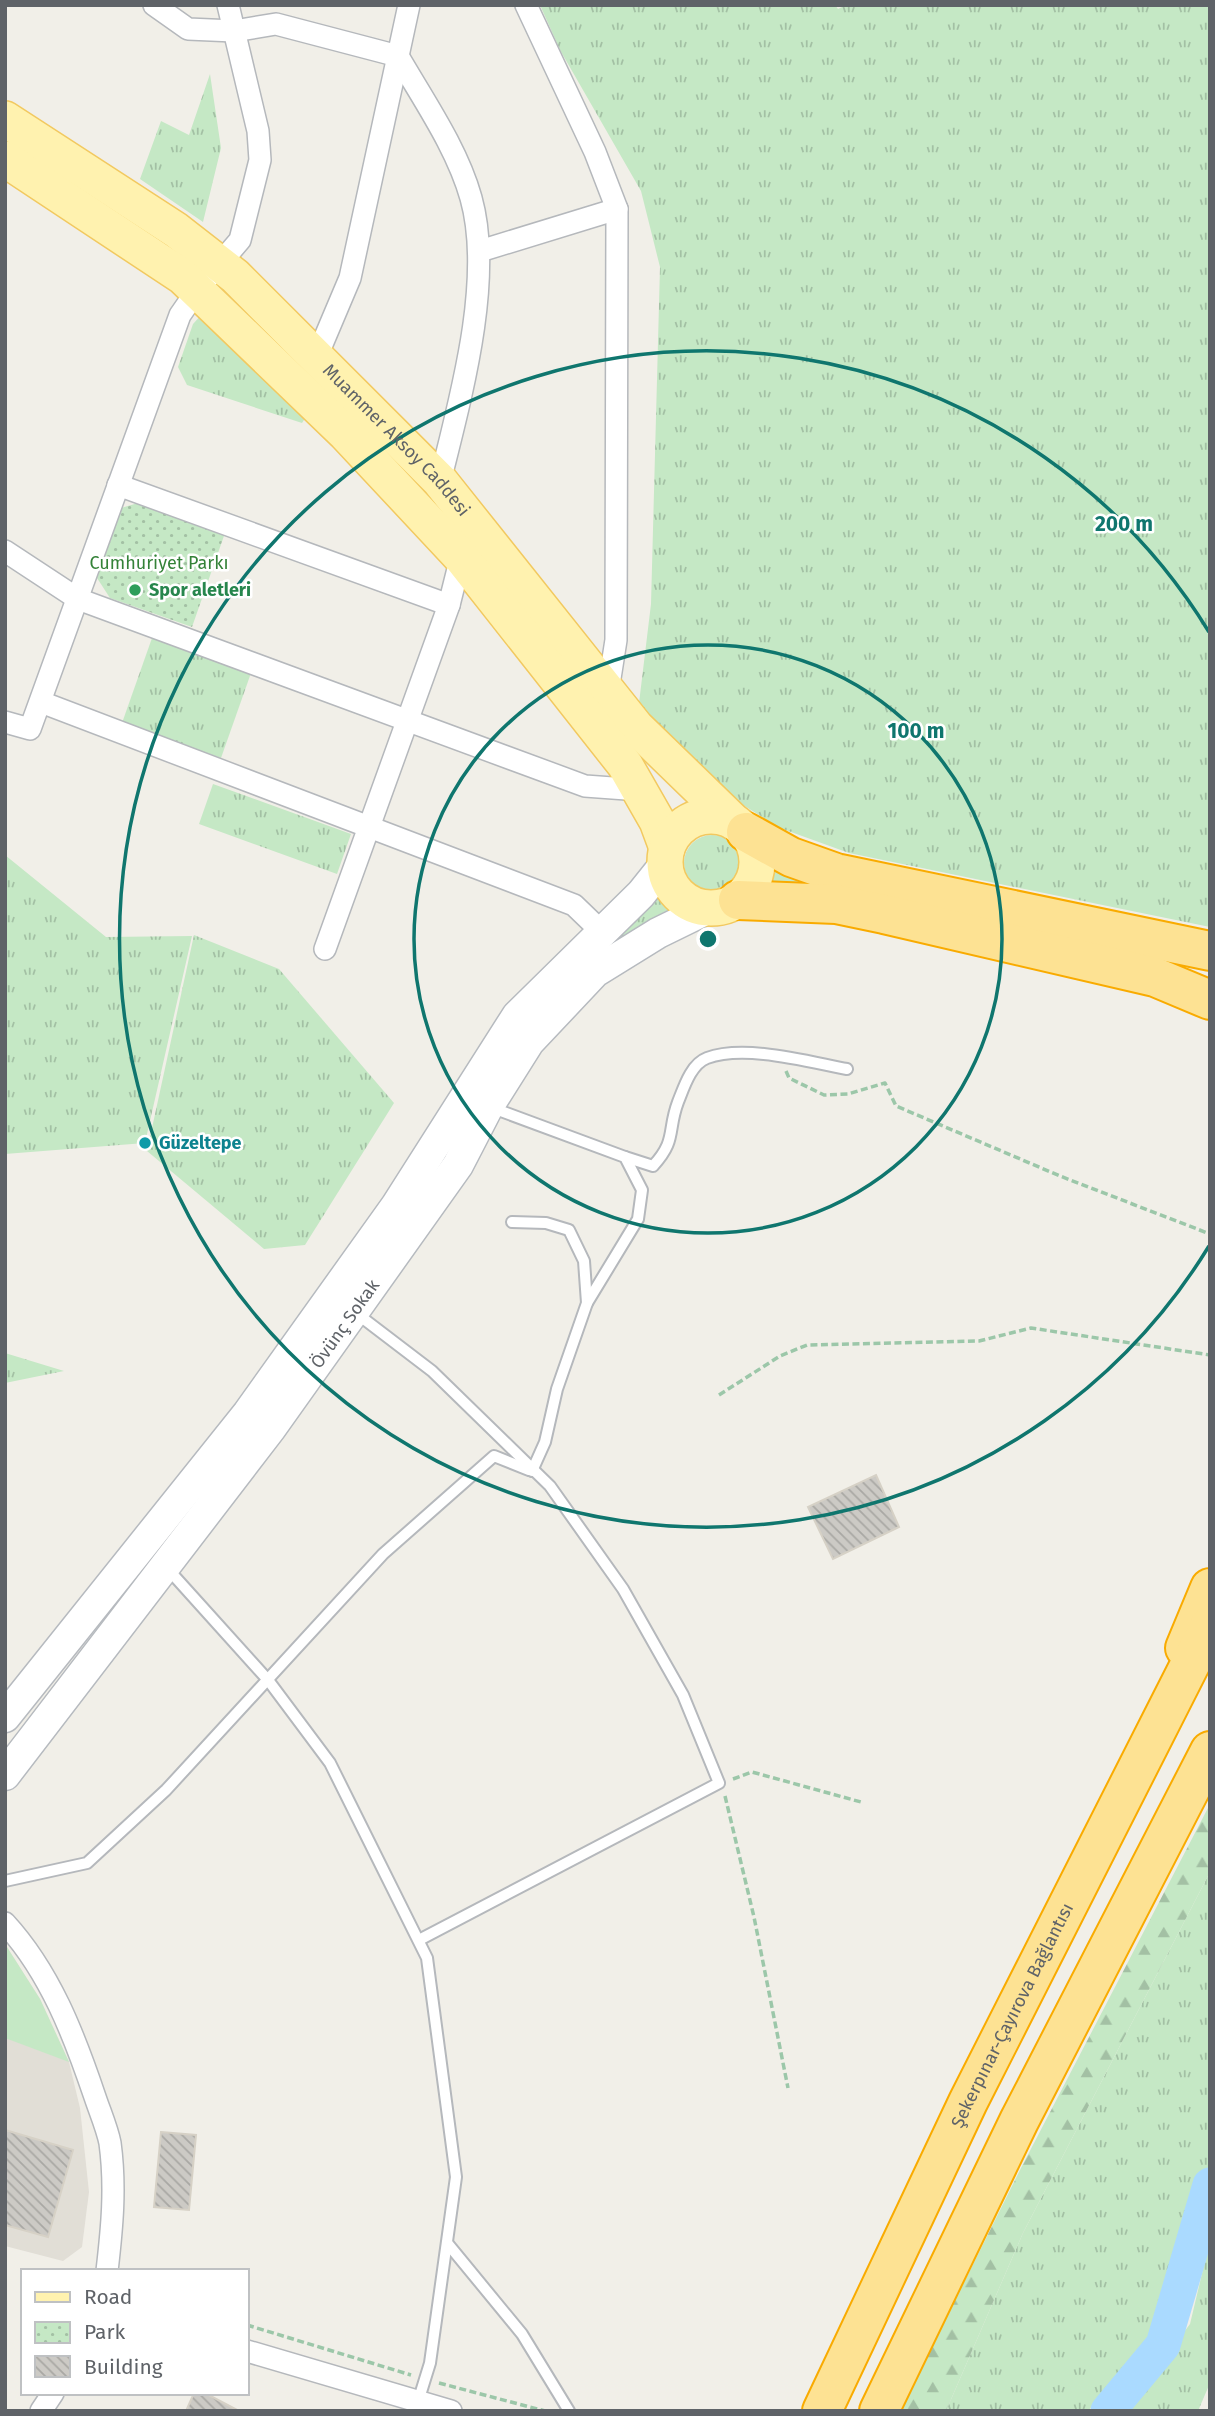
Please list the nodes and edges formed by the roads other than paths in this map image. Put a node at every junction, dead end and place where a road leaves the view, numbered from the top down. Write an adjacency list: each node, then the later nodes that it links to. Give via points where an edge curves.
1 (154, 5): 5 (street, via 188,29)
2 (228, 5): 5 (street)
3 (408, 5): 6 (street)
4 (526, 5): 9 (street)
5 (234, 31): 6 (street, via 276,24); 11 (street, via 258,131 260,160 240,240)
6 (398, 56): 10 (street, via 439,125 470,197); 12 (street, via 351,278)
7 (5, 119): 11 (main road, Muammer Aksoy Caddesi, via 176,230)
8 (5, 159): 11 (main road, via 147,251)
9 (617, 209): 10 (street); 19 (street, via 616,640)
10 (480, 251): 13 (street, via 466,378)
11 (209, 276): 12 (main road, Muammer Aksoy Caddesi); 14 (street, via 180,315); 16 (main road)
12 (317, 356): 13 (main road, Muammer Aksoy Caddesi)
13 (440, 481): 19 (main road, Muammer Aksoy Caddesi)
14 (118, 485): 17 (street); 18 (street)
15 (5, 551): 17 (street)
16 (460, 557): 18 (street); 23 (main road)
17 (78, 599): 20 (street); 21 (street)
18 (449, 605): 21 (street)
19 (608, 691): 25 (main road, Muammer Aksoy Caddesi, via 636,727)
20 (41, 702): 22 (street, via 30,729); 24 (street)
21 (407, 721): 23 (street, via 585,786); 24 (street)
22 (5, 722)
23 (640, 790): 26 (main road)
24 (369, 827): 28 (street, via 574,905); 29 (street)
25 (740, 827): 26 (main road, via 712,816 700,817 679,828); 27 (main road, via 754,845 755,875 748,889); 30 (highway, via 791,857 836,873)
26 (666, 856): 27 (main road, via 674,890 684,899); 28 (street, Övünç Sokak, via 641,894)
27 (724, 904): 31 (highway, via 836,904 1155,977); 33 (street, Övünç Sokak, via 658,933 595,972 529,1041)
28 (603, 932): 43 (street, Övünç Sokak, via 517,1016 396,1206 248,1413)
29 (325, 949)
30 (1210, 951)
31 (1210, 1000)
32 (848, 1069): 34 (lane, via 747,1053 706,1058 692,1070 677,1104 667,1150 653,1166)
33 (488, 1107): 34 (lane); 37 (street, Övünç Sokak, via 458,1165)
34 (625, 1157): 36 (lane, via 642,1190 638,1219)
35 (512, 1222): 36 (lane, via 545,1223 569,1230 584,1261)
36 (587, 1303): 38 (lane, via 556,1389 545,1443)
37 (354, 1312): 38 (lane, via 432,1371); 39 (street, Övünç Sokak)
38 (532, 1471): 42 (lane, via 494,1457 383,1555); 49 (lane, via 550,1486 623,1589 683,1695 719,1783)
39 (166, 1566): 42 (lane); 46 (street, Övünç Sokak)
40 (1210, 1588): 45 (highway)
41 (1210, 1625): 45 (highway, Şekerpınar-Çayırova Bağlantısı)
42 (268, 1680): 47 (lane, via 166,1790 87,1863); 49 (lane, via 330,1763)
43 (5, 1717)
44 (1210, 1751): 59 (highway, via 1019,2121)
45 (1135, 1769): 58 (highway, Şekerpınar-Çayırova Bağlantısı, via 974,2089)
46 (5, 1775)
47 (5, 1881)
48 (5, 1923): 51 (street, via 57,1997 109,2141 115,2207)
49 (419, 1940): 50 (lane, via 427,1958 456,2177)
50 (448, 2244): 54 (lane, via 425,2379); 57 (lane, via 522,2334)
51 (107, 2269)
52 (248, 2351): 54 (street)
53 (52, 2395): 55 (street)
54 (416, 2406): 56 (street)
55 (41, 2411)
56 (452, 2411)
57 (569, 2411)
58 (822, 2411)
59 (879, 2411)

